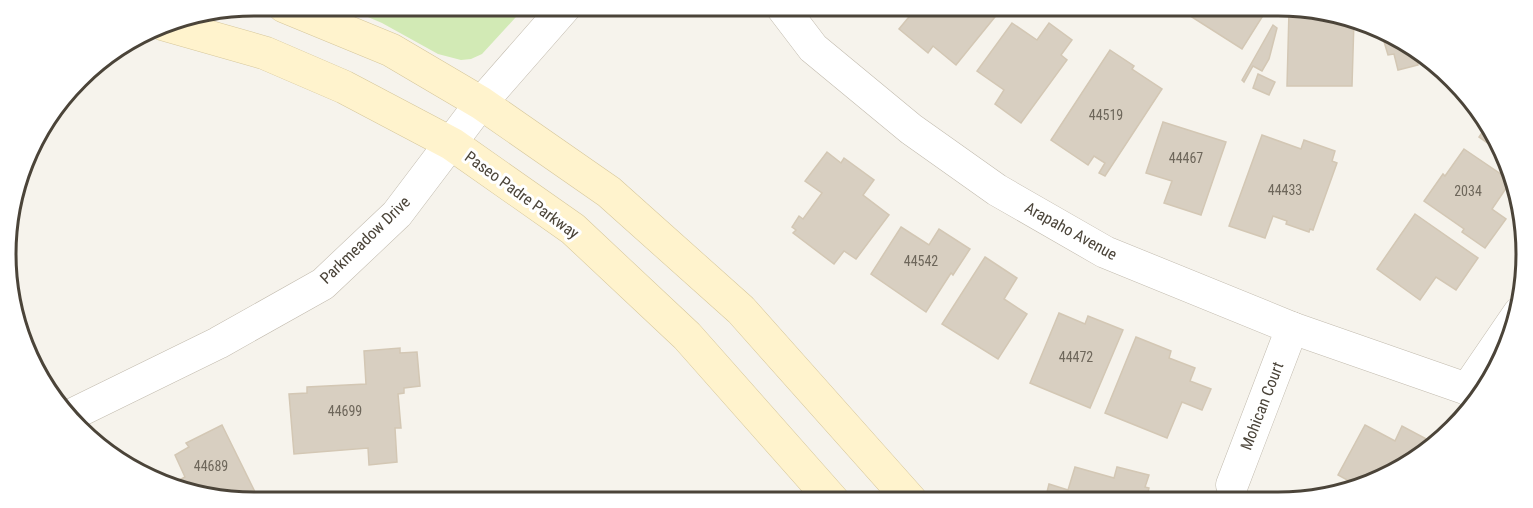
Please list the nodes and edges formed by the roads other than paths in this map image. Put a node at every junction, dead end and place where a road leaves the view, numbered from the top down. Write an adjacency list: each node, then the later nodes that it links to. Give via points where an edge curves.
1 (308, 16): 5 (main road, via 391,50)
2 (557, 16): 5 (street, Parkmeadow Drive)
3 (789, 16): 7 (street, Arapaho Avenue, via 813,48 911,129 997,190 1105,252)
4 (179, 29): 6 (main road, Paseo Padre Parkway, via 265,53 344,87)
5 (481, 104): 6 (street, Parkmeadow Drive); 12 (main road, via 609,192 741,310)
6 (452, 144): 9 (street, Parkmeadow Drive, via 397,214 323,284 218,343); 11 (main road, Paseo Padre Parkway, via 573,229 687,336)
7 (1292, 328): 8 (street, Arapaho Avenue); 10 (street, Mohican Court)
8 (1472, 392)
9 (76, 412)
10 (1232, 485)
11 (825, 492)
12 (902, 492)

